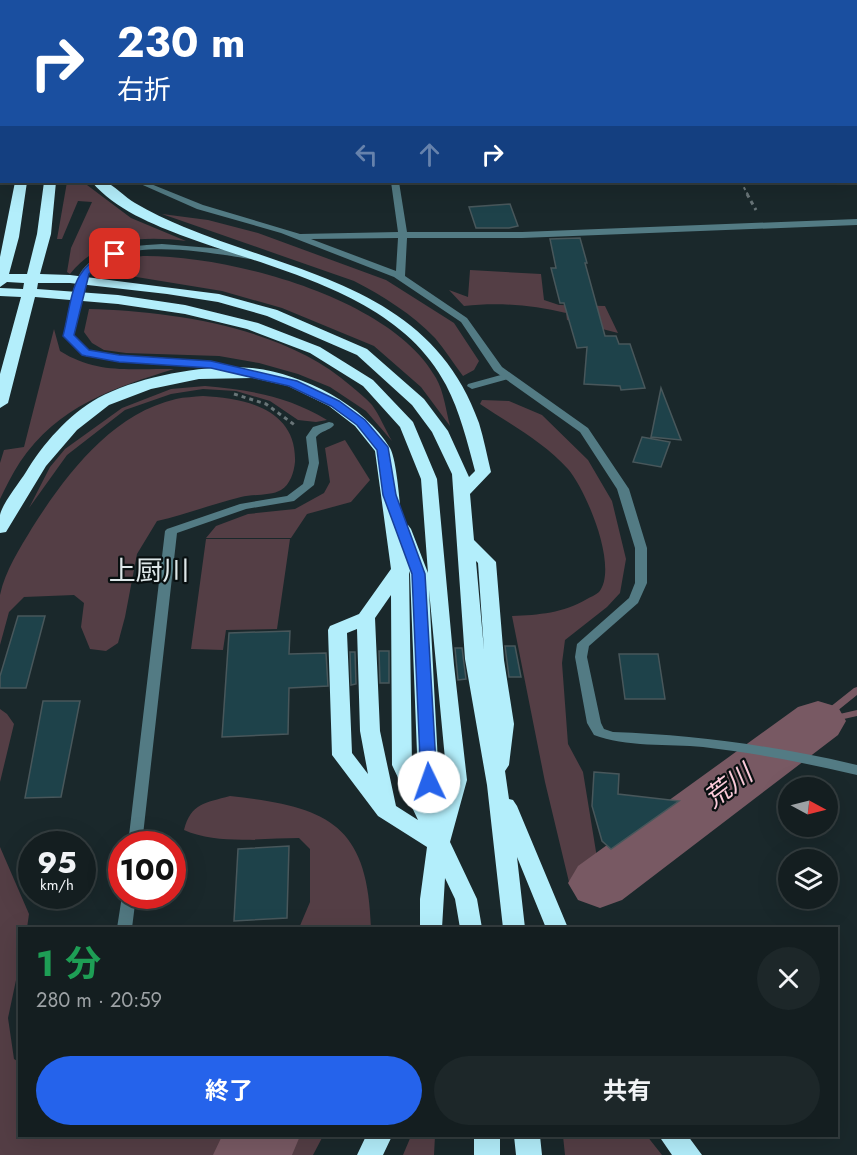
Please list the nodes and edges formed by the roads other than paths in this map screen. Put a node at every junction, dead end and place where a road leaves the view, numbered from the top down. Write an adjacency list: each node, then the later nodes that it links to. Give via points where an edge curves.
1 (21, 183): 12 (highway)
2 (50, 183): 18 (highway, via 44,234)
3 (99, 183): 9 (highway, via 121,200 172,226)
4 (142, 183): 8 (street, via 200,207)
5 (395, 183): 7 (street)
6 (857, 222): 7 (street)
7 (403, 235): 8 (street); 11 (street)
8 (296, 236): 11 (street)
9 (264, 258): 15 (street, via 182,246 130,249 100,260 84,273 69,336 86,352 119,359 211,365); 21 (highway, via 346,288 376,306 422,342 445,368 471,421 483,472)
10 (0, 278): 13 (highway)
11 (400, 278): 16 (street, via 464,320 498,369)
12 (0, 282)
13 (95, 289): 14 (highway); 20 (highway, via 245,324 326,355 372,386 397,410 426,459); 21 (highway, via 219,298 272,313 362,352 418,402 440,431 460,474)
14 (0, 292)
15 (253, 373): 22 (highway, via 293,383 335,403 361,423 383,450); 23 (highway, via 199,374 147,385 103,402 72,427 39,464)
16 (508, 376): 17 (street); 27 (street, via 584,430 623,489 641,548 641,583 634,600 583,644 581,657 599,732 612,737 734,745)
17 (472, 386)
18 (0, 403)
19 (329, 425): 30 (street, via 317,429 311,437 314,463 308,485 290,499 244,506 171,531)
20 (430, 490): 25 (highway); 31 (highway, via 457,780)
21 (461, 494): 28 (highway, via 465,541 487,562 494,660 504,724)
22 (390, 495): 24 (highway); 25 (highway)
23 (0, 528)
24 (400, 569): 26 (highway); 31 (highway, via 402,765)
25 (419, 577): 31 (highway, via 429,782)
26 (366, 618): 29 (highway, via 370,731); 29 (highway, via 337,630 342,755)
27 (857, 770)
28 (497, 785): 36 (highway); 37 (highway)
29 (386, 810): 31 (highway)
30 (136, 831)
31 (438, 844): 34 (highway); 35 (highway, via 466,899)
32 (127, 909): 33 (street)
33 (125, 927)
34 (431, 927)
35 (471, 927)
36 (514, 927)
37 (557, 927)
38 (379, 1137): 42 (highway)
39 (487, 1137): 43 (highway)
40 (528, 1137): 44 (highway)
41 (673, 1137): 45 (highway)
42 (370, 1155)
43 (487, 1155)
44 (529, 1155)
45 (688, 1155)

